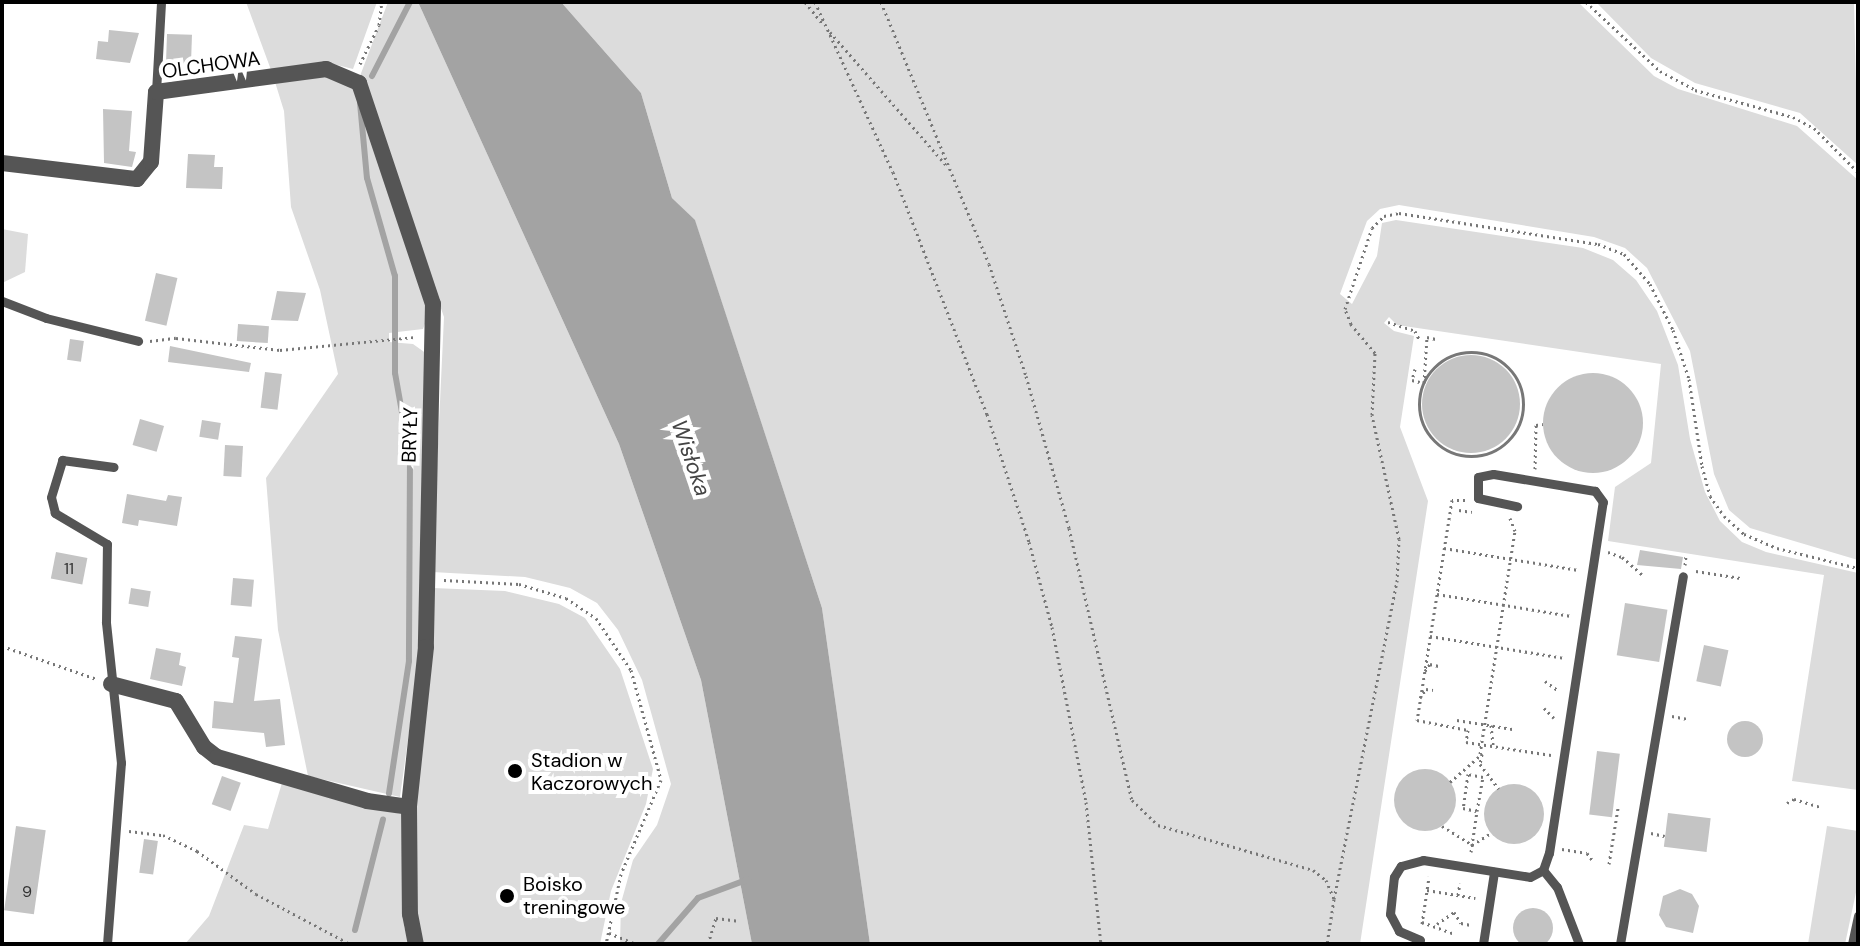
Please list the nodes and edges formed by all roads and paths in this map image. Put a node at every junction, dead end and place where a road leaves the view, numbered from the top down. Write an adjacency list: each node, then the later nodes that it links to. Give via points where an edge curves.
1 (161, 2): 9 (lane)
2 (382, 2): 8 (path, via 379,25)
3 (805, 2): 7 (path)
4 (815, 2): 7 (path)
5 (881, 2): 11 (path)
6 (1586, 2): 12 (path, via 1660,71 1695,90 1804,123)
7 (827, 28): 11 (path); 105 (path, via 899,186 987,414 1029,542 1052,627 1083,787)
8 (354, 78): 9 (street, OLCHOWA, via 326,69); 37 (street, BRYŁY, via 366,98 433,304)
9 (156, 92): 10 (street, OLCHOWA, via 151,162 137,179)
10 (2, 163)
11 (948, 167): 89 (path, via 989,264 1030,392 1069,528 1132,800 1158,825 1313,870 1326,880)
12 (1858, 172)
13 (2, 301): 18 (lane)
14 (1388, 322): 16 (path)
15 (402, 337): 18 (path, via 280,350 176,338)
16 (1427, 337): 17 (path); 20 (path)
17 (1436, 339)
18 (138, 341)
19 (1415, 369): 20 (path, via 1412,380)
20 (1422, 382): 22 (path, via 1419,408 1427,432 1446,449); 22 (path, via 1437,364 1466,352 1496,358 1517,379 1523,409 1516,431 1500,448)
21 (1543, 424): 25 (path, via 1536,425)
22 (1470, 455): 23 (path)
23 (1472, 464)
24 (114, 467): 48 (lane, via 62,460 51,497 55,513 107,544)
25 (1534, 473)
26 (1462, 502): 29 (path, via 1452,500)
27 (1517, 506): 30 (lane, via 1478,498 1478,477 1493,474 1599,493 1604,507)
28 (1510, 520): 31 (path, via 1515,531)
29 (1444, 548): 31 (path); 38 (path)
30 (1597, 549): 35 (path, via 1622,557); 84 (lane)
31 (1510, 559): 33 (path); 39 (path)
32 (1858, 568): 89 (path, via 1777,548 1744,534 1724,516 1710,496 1689,379 1673,330 1650,284 1624,254 1598,244 1399,213 1384,216 1372,228 1345,309 1375,353 1372,415 1393,500 1397,582)
33 (1574, 569)
34 (1684, 573): 36 (path); 109 (lane)
35 (1644, 576)
36 (1740, 578)
37 (427, 580): 69 (street, BRYŁY); 96 (path, via 519,584 566,598 596,618 631,670 661,780 621,874)
38 (1440, 595): 39 (path); 41 (path)
39 (1503, 605): 40 (path); 43 (path)
40 (1565, 615)
41 (1430, 636): 43 (path); 46 (path)
42 (2, 646): 48 (path)
43 (1497, 647): 44 (path); 58 (path)
44 (1559, 657)
45 (1439, 666): 46 (path, via 1430,664)
46 (1425, 671): 51 (path)
47 (1545, 681): 49 (path)
48 (111, 684): 69 (street, via 176,701 204,747 217,757 367,801); 74 (lane, via 121,763)
49 (1553, 688)
50 (1433, 690): 51 (path, via 1426,689)
51 (1420, 698): 61 (path, via 1417,720)
52 (1544, 708): 53 (path)
53 (1549, 714)
54 (1667, 715): 55 (path)
55 (1688, 719)
56 (1457, 720): 57 (path)
57 (1470, 723): 58 (path); 61 (path)
58 (1485, 724): 59 (path); 62 (path)
59 (1491, 726): 60 (path); 63 (path)
60 (1512, 729)
61 (1468, 730): 62 (path, via 1466,742)
62 (1484, 745): 63 (path); 64 (path)
63 (1493, 746): 65 (path)
64 (1480, 754): 66 (path); 67 (path, via 1480,764)
65 (1558, 756)
66 (1450, 782)
67 (1499, 789)
68 (1787, 803): 70 (path, via 1794,799)
69 (409, 807): 101 (street, BRYŁY, via 410,914)
70 (1821, 807)
71 (1618, 808): 82 (path)
72 (1477, 811): 72 (path, via 1483,777 1468,774 1463,808); 78 (path)
73 (1442, 826): 78 (path)
74 (117, 830): 99 (lane); 100 (path, via 163,835 197,851 256,894)
75 (1491, 833): 78 (path)
76 (1648, 833): 77 (path)
77 (1665, 836)
78 (1472, 845): 80 (path)
79 (1560, 849): 81 (path, via 1587,853)
80 (1469, 860)
81 (1593, 861)
82 (1609, 864)
83 (1431, 865): 87 (path)
84 (1543, 870): 85 (lane, via 1530,877); 108 (lane, via 1557,887)
85 (1494, 872): 98 (lane, via 1423,860 1401,866 1394,877 1390,914 1399,931); 107 (lane)
86 (1460, 883): 88 (path)
87 (1427, 890): 88 (path); 94 (path, via 1422,923)
88 (1458, 895): 90 (path)
89 (1334, 899): 106 (path)
90 (1481, 899)
91 (1858, 916): 110 (lane)
92 (1451, 919): 94 (path)
93 (740, 921): 104 (path, via 716,918)
94 (1439, 923): 95 (path, via 1454,912 1461,923); 97 (path)
95 (1481, 926)
96 (609, 933): 102 (path); 103 (path)
97 (1453, 933)
98 (1420, 940)
99 (107, 944)
100 (350, 944)
101 (416, 944)
102 (606, 944)
103 (636, 944)
104 (708, 944)
105 (1101, 944)
106 (1327, 944)
107 (1483, 944)
108 (1579, 944)
109 (1620, 944)
110 (1852, 944)

